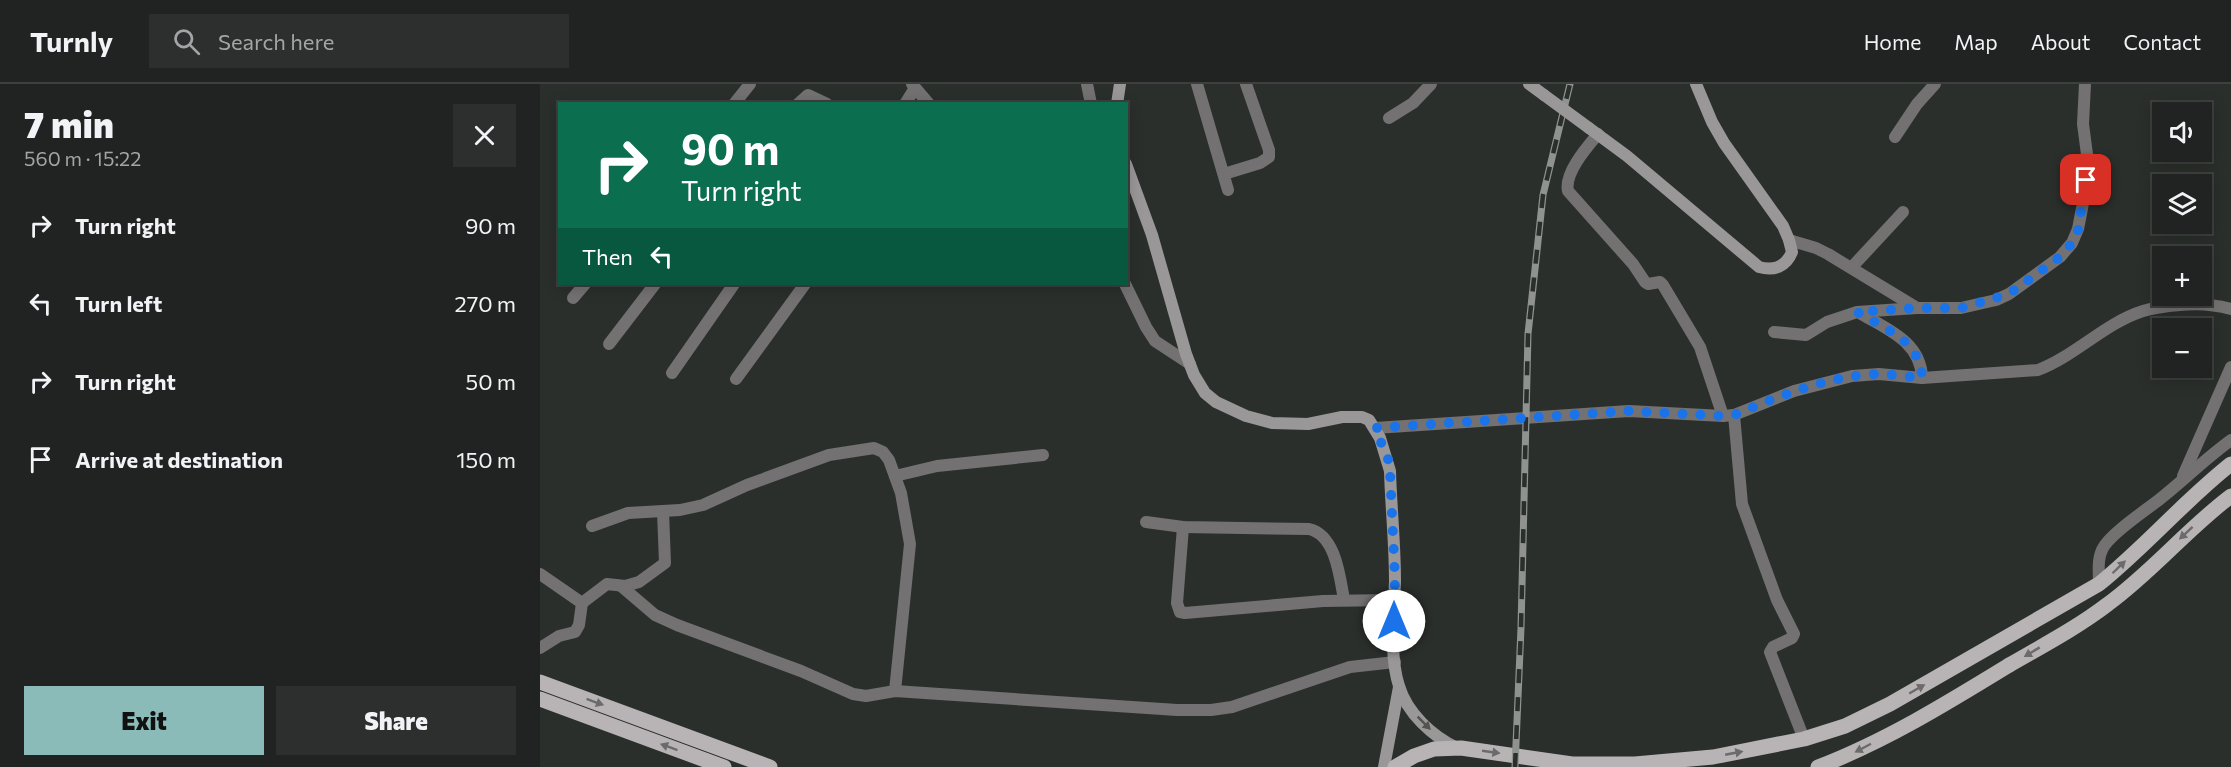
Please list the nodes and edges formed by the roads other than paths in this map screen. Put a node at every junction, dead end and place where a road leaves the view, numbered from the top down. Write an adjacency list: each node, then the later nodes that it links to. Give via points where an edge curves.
1 (750, 84): 12 (street)
2 (1087, 84): 17 (street)
3 (1120, 84): 18 (main road)
4 (1197, 84): 23 (street)
5 (1246, 84): 23 (street, via 1269,158)
6 (1431, 84): 19 (street, via 1413,103)
7 (1529, 84): 20 (main road, bridge)
8 (1696, 84): 26 (main road, via 1724,143)
9 (1935, 84): 21 (street)
10 (2085, 84): 34 (street, via 2083,124 2088,162 2078,230 2072,243 2060,257 2009,294 1961,308)
11 (914, 86): 15 (street); 16 (street)
12 (736, 102)
13 (800, 102): 14 (street, via 808,95)
14 (823, 102)
15 (906, 102)
16 (926, 102)
17 (1091, 102)
18 (1117, 102)
19 (1389, 118)
20 (1593, 131): 26 (main road, via 1760,267 1786,264 1792,252); 44 (street, via 1568,180 1568,191 1645,282 1661,282 1700,347)
21 (1895, 137)
22 (1128, 169): 39 (main road)
23 (1224, 174): 24 (street)
24 (1228, 190)
25 (1903, 212): 27 (street)
26 (1789, 240): 27 (street, via 1816,248)
27 (1852, 267): 34 (street)
28 (584, 285): 33 (street)
29 (654, 285): 38 (street)
30 (733, 285): 41 (street)
31 (804, 285): 42 (street)
32 (1125, 285): 39 (street, via 1155,341)
33 (573, 298)
34 (1917, 308): 36 (street)
35 (2231, 309): 43 (street, via 2211,304 2158,306 2113,325 2038,370)
36 (1857, 312): 37 (street, via 1827,322 1806,335); 43 (street, via 1909,345 1920,361)
37 (1774, 332)
38 (609, 344)
39 (1190, 364): 45 (main road, via 1205,393 1252,418 1308,424 1362,417)
40 (2231, 368): 50 (street)
41 (672, 373)
42 (736, 378)
43 (1922, 378): 44 (street, via 1852,376 1794,391)
44 (1728, 416): 45 (street, via 1629,411); 68 (street, via 1742,504 1776,600 1794,634 1770,651)
45 (1375, 428): 60 (main road, via 1390,471)
46 (2231, 440): 50 (street)
47 (1043, 455): 49 (street, via 937,466)
48 (2231, 464): 57 (main road, one-way to 48)
49 (896, 476): 52 (street, via 886,455 878,449 848,451 810,461 704,505); 66 (street, via 910,544)
50 (2181, 480): 57 (street, via 2103,546)
51 (2231, 496): 75 (main road, one-way to 75, via 2091,616 1947,703 1855,753)
52 (663, 511): 54 (street, via 628,513); 58 (street, via 665,563 639,582)
53 (1146, 522): 55 (street)
54 (592, 526)
55 (1183, 527): 59 (street, via 1317,531 1333,555); 59 (street, via 1177,603 1180,612)
56 (540, 574): 61 (street)
57 (2099, 584): 68 (main road, one-way to 57, via 1845,726 1890,704)
58 (621, 586): 61 (street, via 611,584); 66 (street, via 655,615 854,694)
59 (1344, 600): 60 (street)
60 (1394, 600): 63 (main road)
61 (582, 603): 62 (street, via 578,629)
62 (540, 648)
63 (1395, 662): 65 (main road); 66 (street, via 1350,667 1232,707 1211,710)
64 (540, 682): 72 (main road, one-way to 72)
65 (1399, 687): 69 (main road, one-way to 69, via 1419,719 1439,738); 73 (main road)
66 (895, 691)
67 (540, 699): 71 (main road, one-way to 67)
68 (1804, 739): 70 (main road, one-way to 68, via 1678,762)
69 (1458, 748): 70 (main road, one-way to 70); 74 (main road, via 1414,756)
70 (1573, 766)
71 (724, 767)
72 (770, 767)
73 (1384, 767)
74 (1395, 767)
75 (1818, 767)

